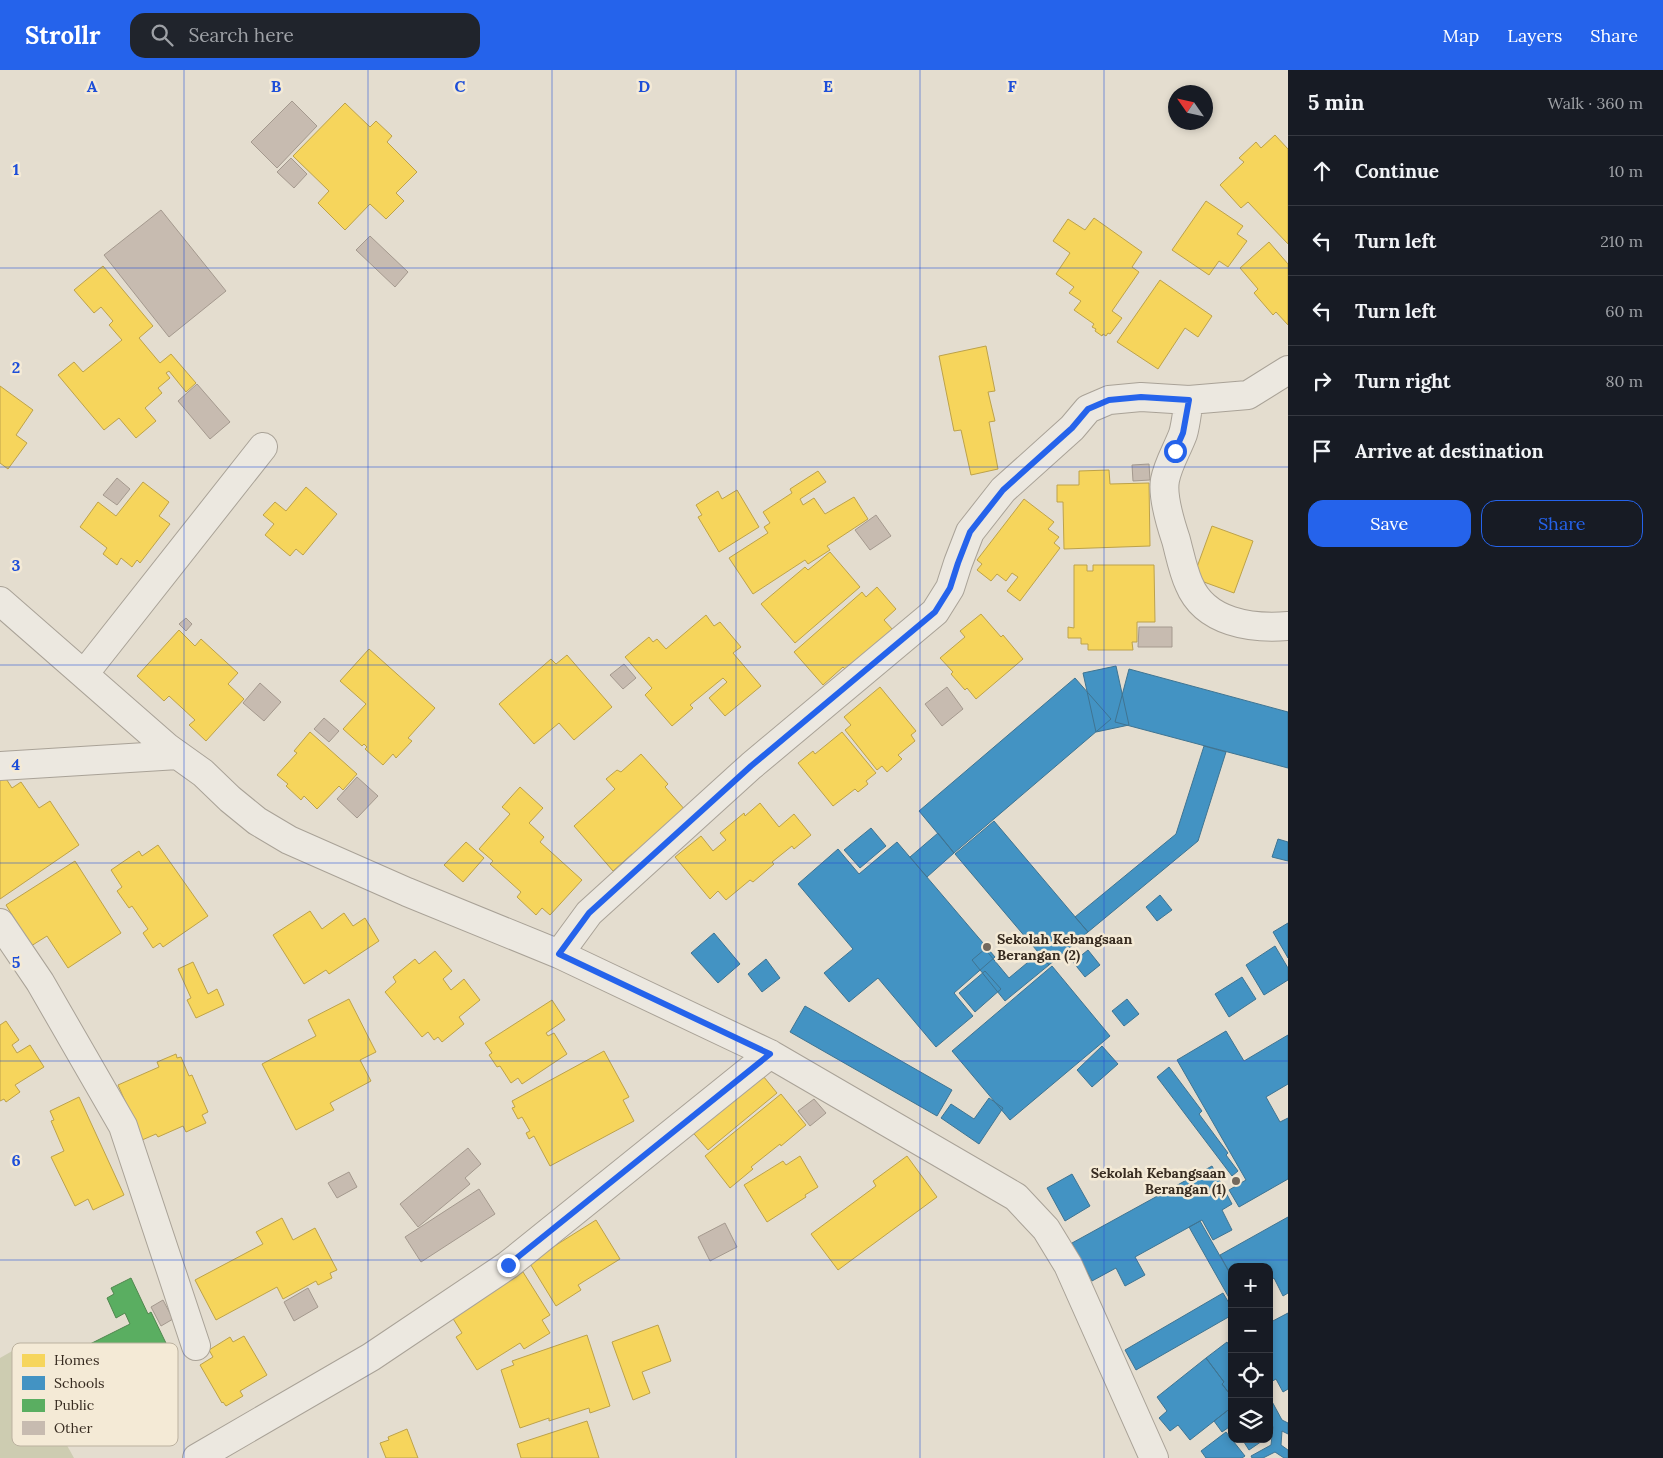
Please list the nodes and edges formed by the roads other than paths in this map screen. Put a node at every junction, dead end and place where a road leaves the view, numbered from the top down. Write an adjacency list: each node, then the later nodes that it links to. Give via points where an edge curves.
1 (1288, 370): 2 (street, via 1248,395)
2 (1189, 400): 5 (street, via 1183,433 1164,482 1168,516 1189,586 1202,604 1222,618 1246,625); 10 (street, via 1141,397 1109,400 1088,409 1072,428 1003,490 970,532 950,588 935,612 751,766 596,906)
3 (263, 446): 6 (street)
4 (0, 601): 6 (street)
5 (1288, 626)
6 (84, 674): 7 (street)
7 (178, 755): 8 (street); 10 (street, via 258,821 289,840)
8 (0, 766)
9 (0, 923): 12 (street, via 40,982 124,1126)
10 (559, 954): 11 (street)
11 (770, 1054): 13 (street, via 508,1265 371,1357); 14 (street, via 1016,1197 1046,1229 1068,1265)
12 (196, 1346)
13 (197, 1458)
14 (1154, 1458)

